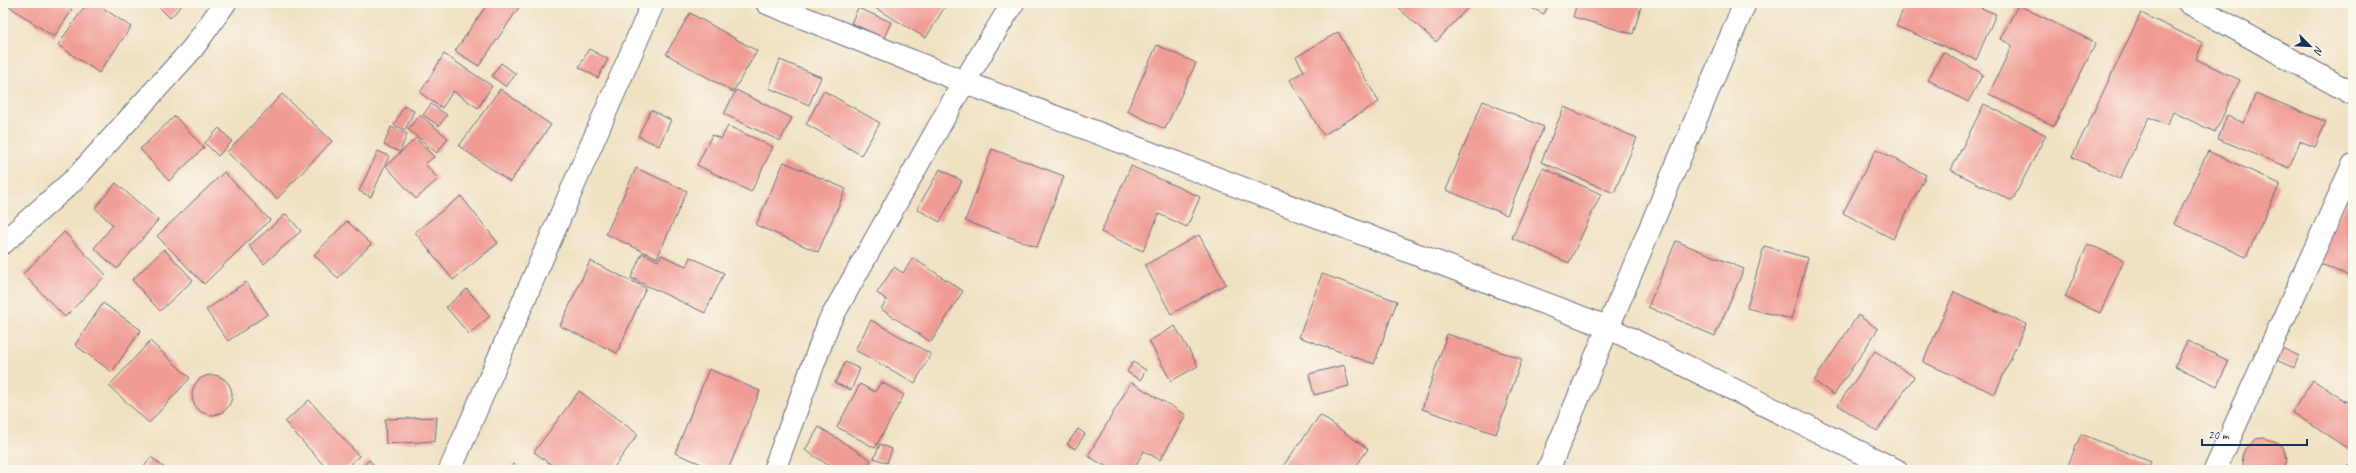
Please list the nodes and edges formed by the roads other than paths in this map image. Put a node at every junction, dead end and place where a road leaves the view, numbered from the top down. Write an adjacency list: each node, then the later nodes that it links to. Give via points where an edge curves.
1 (225, 3): 10 (street, via 193,48 77,177)
2 (653, 3): 12 (street)
3 (767, 3): 7 (street)
4 (1013, 3): 7 (street)
5 (1745, 3): 11 (street)
6 (2189, 3): 8 (street)
7 (964, 82): 11 (street); 13 (street, via 829,322)
8 (2353, 94)
9 (2353, 165): 16 (street)
10 (3, 243)
11 (1607, 327): 14 (street); 15 (street)
12 (450, 470)
13 (774, 470)
14 (1548, 470)
15 (1896, 470)
16 (2215, 470)

